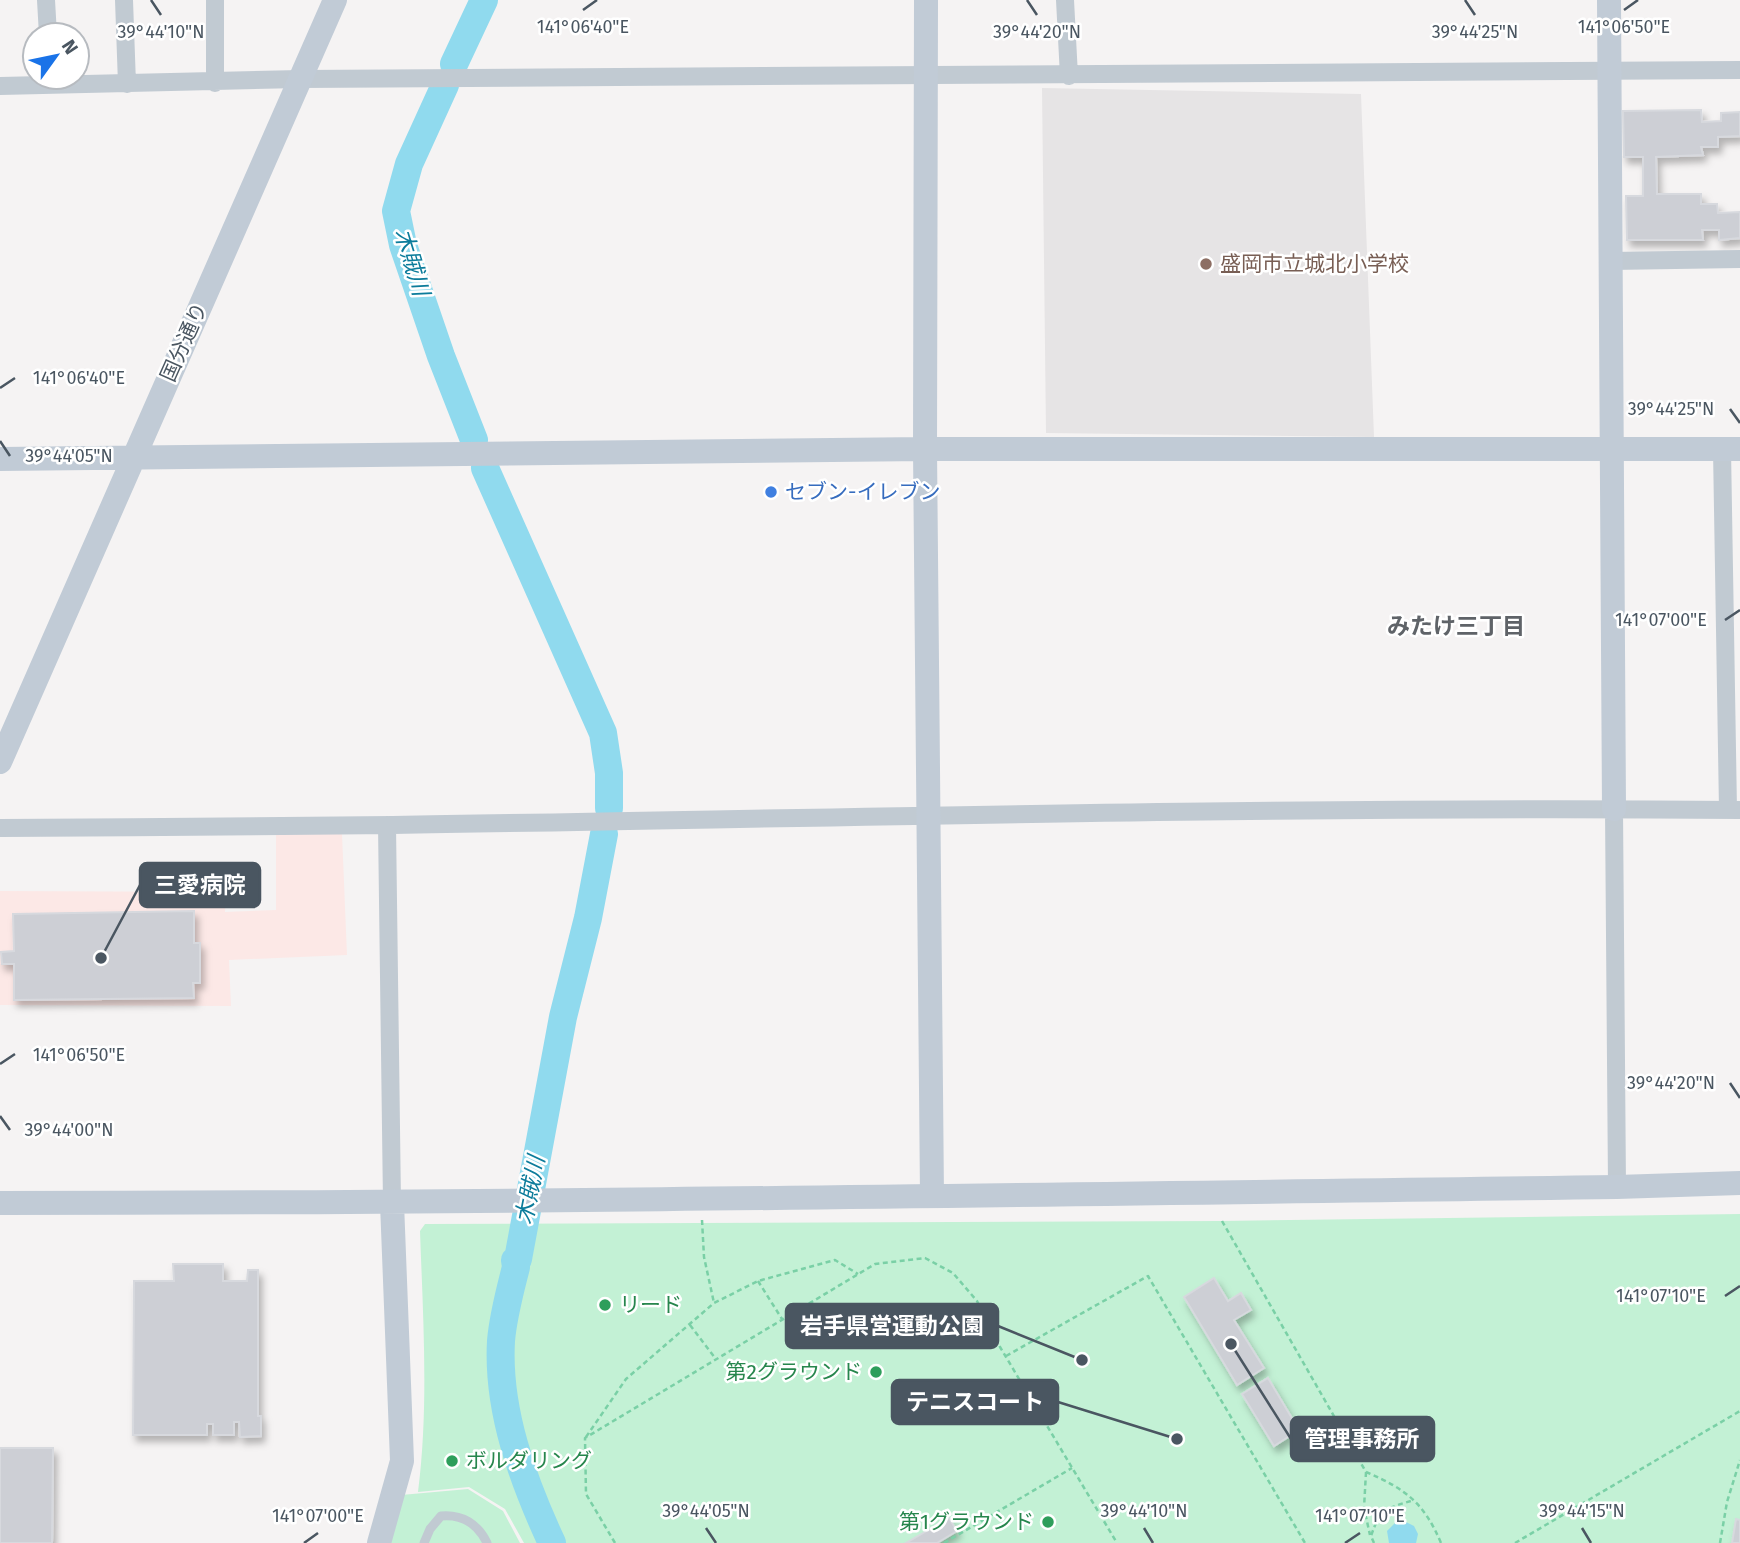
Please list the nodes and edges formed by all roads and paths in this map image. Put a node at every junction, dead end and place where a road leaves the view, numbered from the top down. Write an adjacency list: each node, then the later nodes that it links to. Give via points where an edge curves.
1 (46, 0): 8 (street)
2 (124, 0): 15 (street)
3 (215, 0): 16 (street)
4 (335, 0): 13 (street, 国分通り)
5 (926, 0): 11 (street)
6 (1065, 0): 12 (street)
7 (1609, 0): 10 (street)
8 (47, 21)
9 (1740, 71): 10 (street)
10 (1609, 72): 12 (street); 20 (street)
11 (927, 74): 12 (street); 13 (street); 23 (street)
12 (1069, 76)
13 (300, 79): 16 (street); 24 (street, 国分通り)
14 (91, 82): 15 (street)
15 (127, 83): 16 (street)
16 (215, 83)
17 (21, 84): 18 (street)
18 (0, 86)
19 (1740, 259): 20 (street)
20 (1611, 261): 21 (street)
21 (1612, 449): 22 (street); 23 (street); 28 (street)
22 (1731, 449): 26 (street)
23 (925, 450): 24 (street); 30 (street)
24 (133, 457): 25 (street); 27 (street, 国分通り)
25 (0, 459)
26 (1733, 662): 29 (street)
27 (0, 762)
28 (1614, 809): 29 (street); 30 (street); 34 (street)
29 (1734, 810)
30 (929, 816): 31 (street); 35 (street)
31 (387, 825): 32 (street); 38 (street)
32 (0, 828)
33 (1740, 1183): 34 (street)
34 (1617, 1187): 35 (street)
35 (932, 1196): 36 (street)
36 (701, 1200): 38 (street); 42 (path, via 704,1257)
37 (0, 1203): 38 (street)
38 (392, 1203): 54 (street, via 402,1461)
39 (1222, 1221): 51 (path)
40 (858, 1274): 41 (path, via 835,1260); 43 (path); 45 (path, via 875,1264 925,1258 953,1273 977,1301)
41 (758, 1281): 42 (path); 43 (path)
42 (715, 1303): 44 (path)
43 (782, 1319): 46 (path)
44 (689, 1325): 46 (path); 48 (path, via 626,1379)
45 (1006, 1356): 50 (path); 60 (path, via 1148,1276)
46 (715, 1359): 48 (path)
47 (1740, 1411): 63 (path)
48 (585, 1438): 57 (path, via 586,1494)
49 (1740, 1460): 64 (path)
50 (1072, 1468): 58 (path); 59 (path)
51 (1366, 1472): 52 (path); 53 (path, via 1364,1508)
52 (1414, 1500): 53 (path, via 1390,1507 1377,1517); 62 (path, via 1431,1519)
53 (1371, 1536): 61 (path)
54 (379, 1543)
55 (424, 1543): 56 (lane, via 441,1516 453,1515 482,1532)
56 (487, 1543)
57 (614, 1543)
58 (944, 1543)
59 (1117, 1543)
60 (1305, 1543)
61 (1374, 1543)
62 (1441, 1543)
63 (1515, 1543)
64 (1720, 1543)

